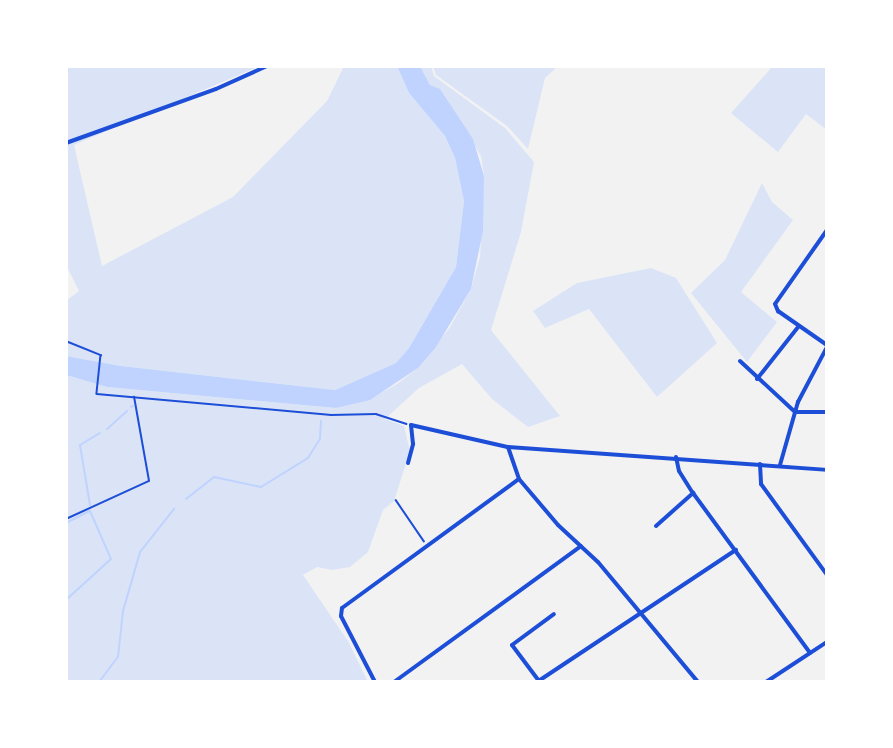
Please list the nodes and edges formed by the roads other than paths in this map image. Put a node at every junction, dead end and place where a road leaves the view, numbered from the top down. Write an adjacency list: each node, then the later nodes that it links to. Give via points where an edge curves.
1 (267, 66): 2 (street, via 216,89)
2 (66, 142)
3 (827, 230): 4 (street, via 776,300 778,311)
4 (798, 327): 5 (street); 7 (street)
5 (827, 346): 8 (street)
6 (740, 361): 7 (street)
7 (758, 379): 8 (street)
8 (795, 412): 9 (street); 14 (street)
9 (827, 412)
10 (508, 447): 11 (street); 12 (street, via 411,425 413,444); 16 (street)
11 (676, 456): 13 (street); 17 (street, via 679,471)
12 (408, 463)
13 (760, 464): 14 (street); 21 (street, via 761,484)
14 (780, 465): 15 (street)
15 (827, 470)
16 (519, 478): 19 (street); 27 (street, via 340,613)
17 (693, 493): 18 (street); 20 (street)
18 (657, 526)
19 (581, 546): 23 (street); 28 (street)
20 (736, 550): 23 (street); 25 (street)
21 (827, 575)
22 (554, 614): 26 (street, via 512,645)
23 (644, 614): 26 (street); 29 (street)
24 (827, 642): 25 (street)
25 (810, 653): 30 (street)
26 (538, 681)
27 (375, 682)
28 (394, 682)
29 (698, 682)
30 (766, 682)

